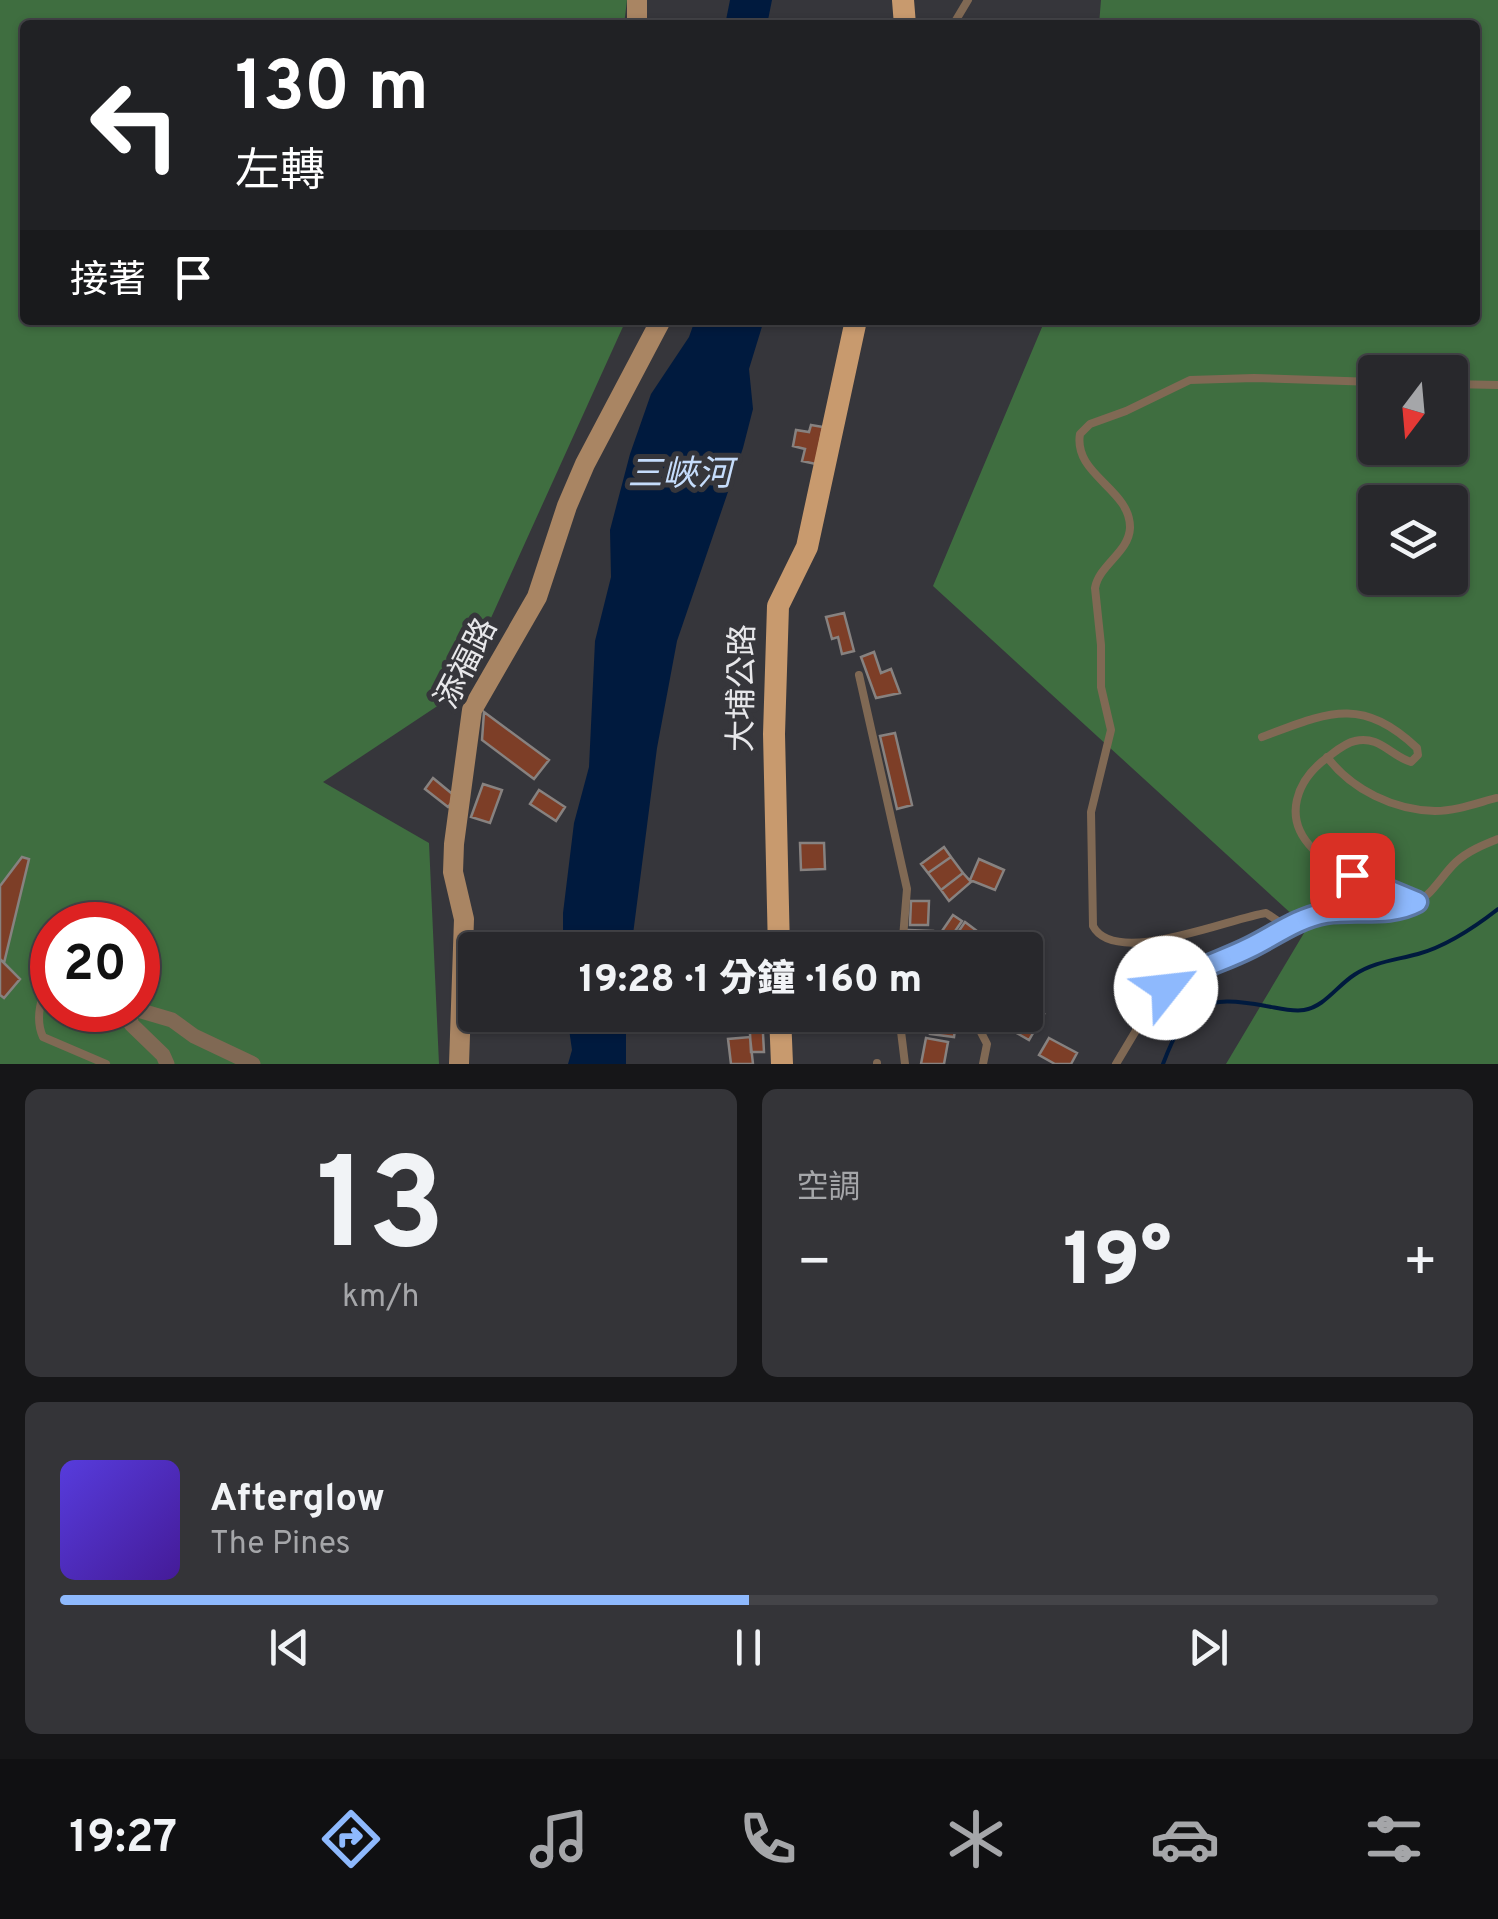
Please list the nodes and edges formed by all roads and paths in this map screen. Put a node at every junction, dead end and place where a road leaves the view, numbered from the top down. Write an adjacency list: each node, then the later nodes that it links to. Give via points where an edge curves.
1 (657, 325): 24 (street, 添福路, via 584,464 537,597 472,710 454,844 464,919)
2 (855, 325): 12 (main road, 大埔公路, via 807,546 778,606)
3 (1358, 381): 14 (lane, via 1190,380 1080,434 1082,458 1126,511 1130,529 1095,588 1110,730 1090,812 1092,926 1103,938 1124,942 1192,934 1266,914 1278,920)
4 (1468, 385): 5 (lane)
5 (1498, 386)
6 (859, 675): 13 (lane, via 907,889)
7 (1262, 736): 8 (lane, via 1318,716 1362,714 1401,733 1418,755 1412,762 1381,743 1356,740)
8 (1327, 757): 9 (lane, via 1353,784 1410,808 1438,811); 11 (lane, via 1299,790 1297,827 1329,862)
9 (1496, 798)
10 (1498, 839): 11 (lane, via 1465,854)
11 (1417, 902): 14 (lane, via 1381,912 1329,912)
12 (779, 932)
13 (903, 932)
14 (1274, 932): 28 (lane, via 1166,988)
15 (160, 1017): 23 (street)
16 (41, 1032): 21 (lane)
17 (139, 1032): 22 (street)
18 (781, 1032): 25 (main road)
19 (901, 1032): 26 (lane)
20 (981, 1032): 27 (lane, via 987,1044)
21 (106, 1064)
22 (168, 1064)
23 (253, 1064)
24 (459, 1064)
25 (782, 1064)
26 (905, 1064)
27 (983, 1064)
28 (1116, 1064)

